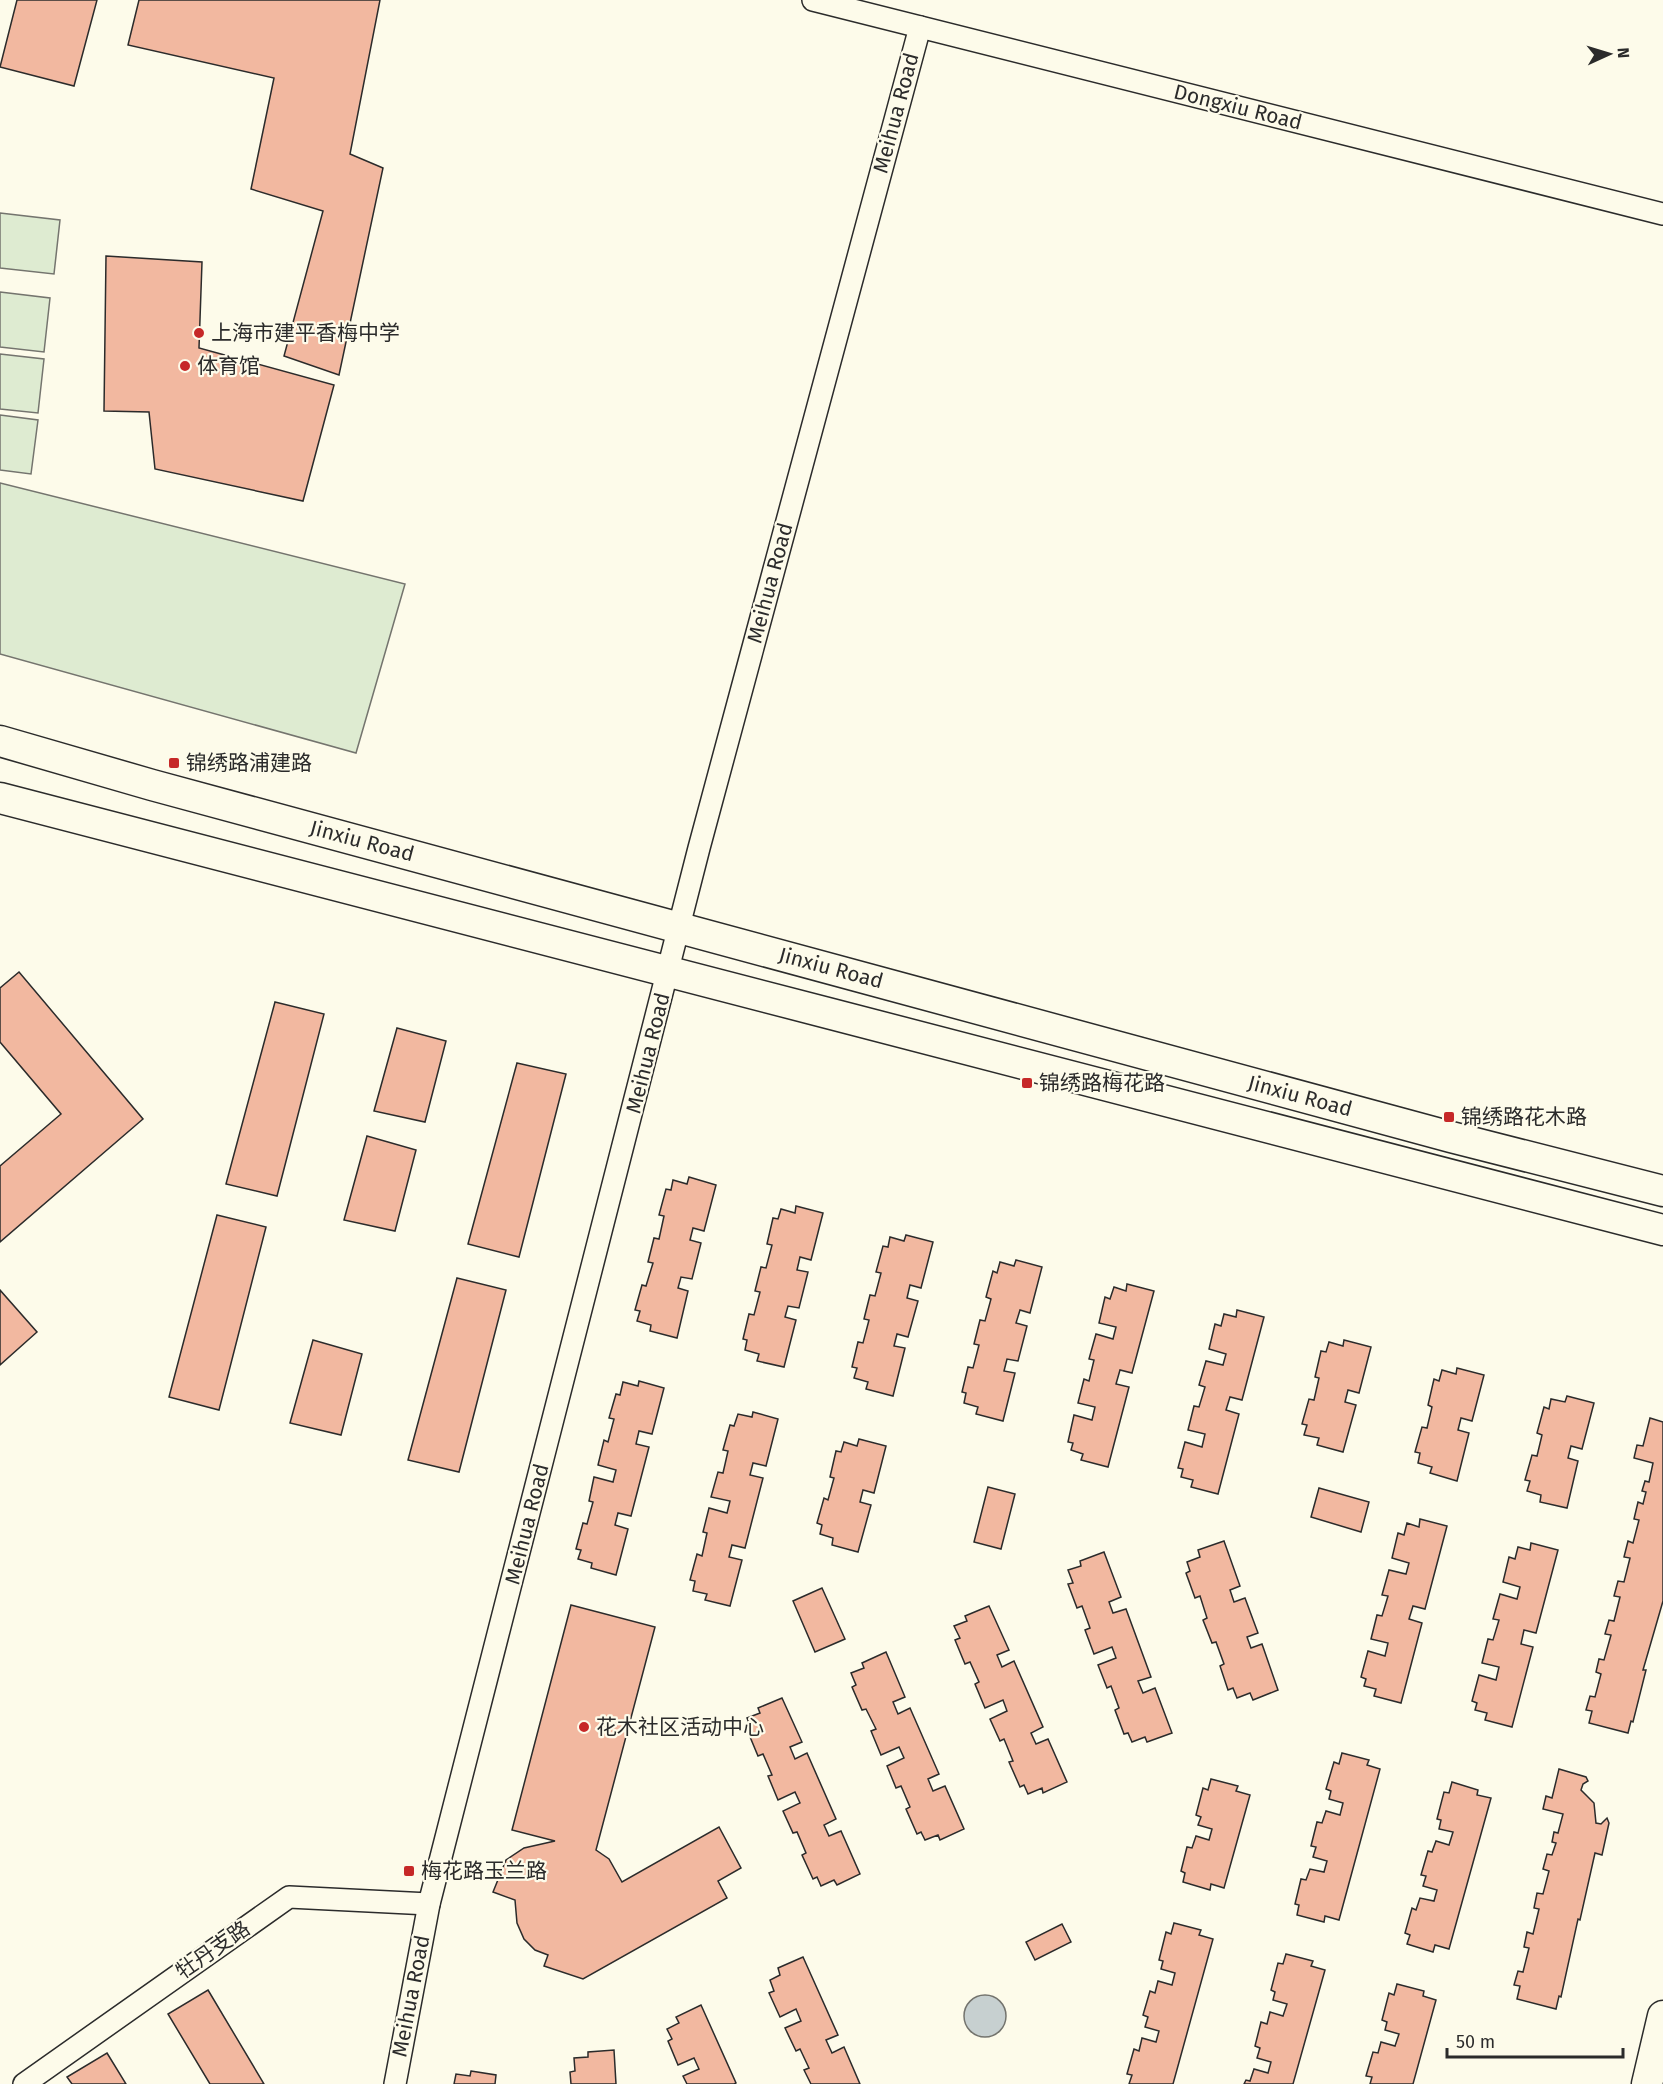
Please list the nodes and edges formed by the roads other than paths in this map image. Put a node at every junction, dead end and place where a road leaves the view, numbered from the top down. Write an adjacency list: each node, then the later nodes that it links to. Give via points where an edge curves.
1 (813, 0): 2 (street, Dongxiu Road)
2 (920, 27): 3 (street, Dongxiu Road); 6 (street, Meihua Road)
3 (1663, 214)
4 (0, 741): 6 (main road, Jinxiu Road, via 152,786)
5 (0, 798): 7 (main road, Jinxiu Road)
6 (679, 926): 7 (street, Meihua Road); 8 (main road, Jinxiu Road)
7 (668, 973): 9 (main road, Jinxiu Road); 10 (street, Meihua Road)
8 (1663, 1191)
9 (1663, 1230)
10 (429, 1904): 12 (street, 牡丹支路, via 290,1897); 13 (street, Meihua Road)
11 (1663, 2016): 14 (main road)
12 (24, 2084)
13 (395, 2084)
14 (1647, 2084)

